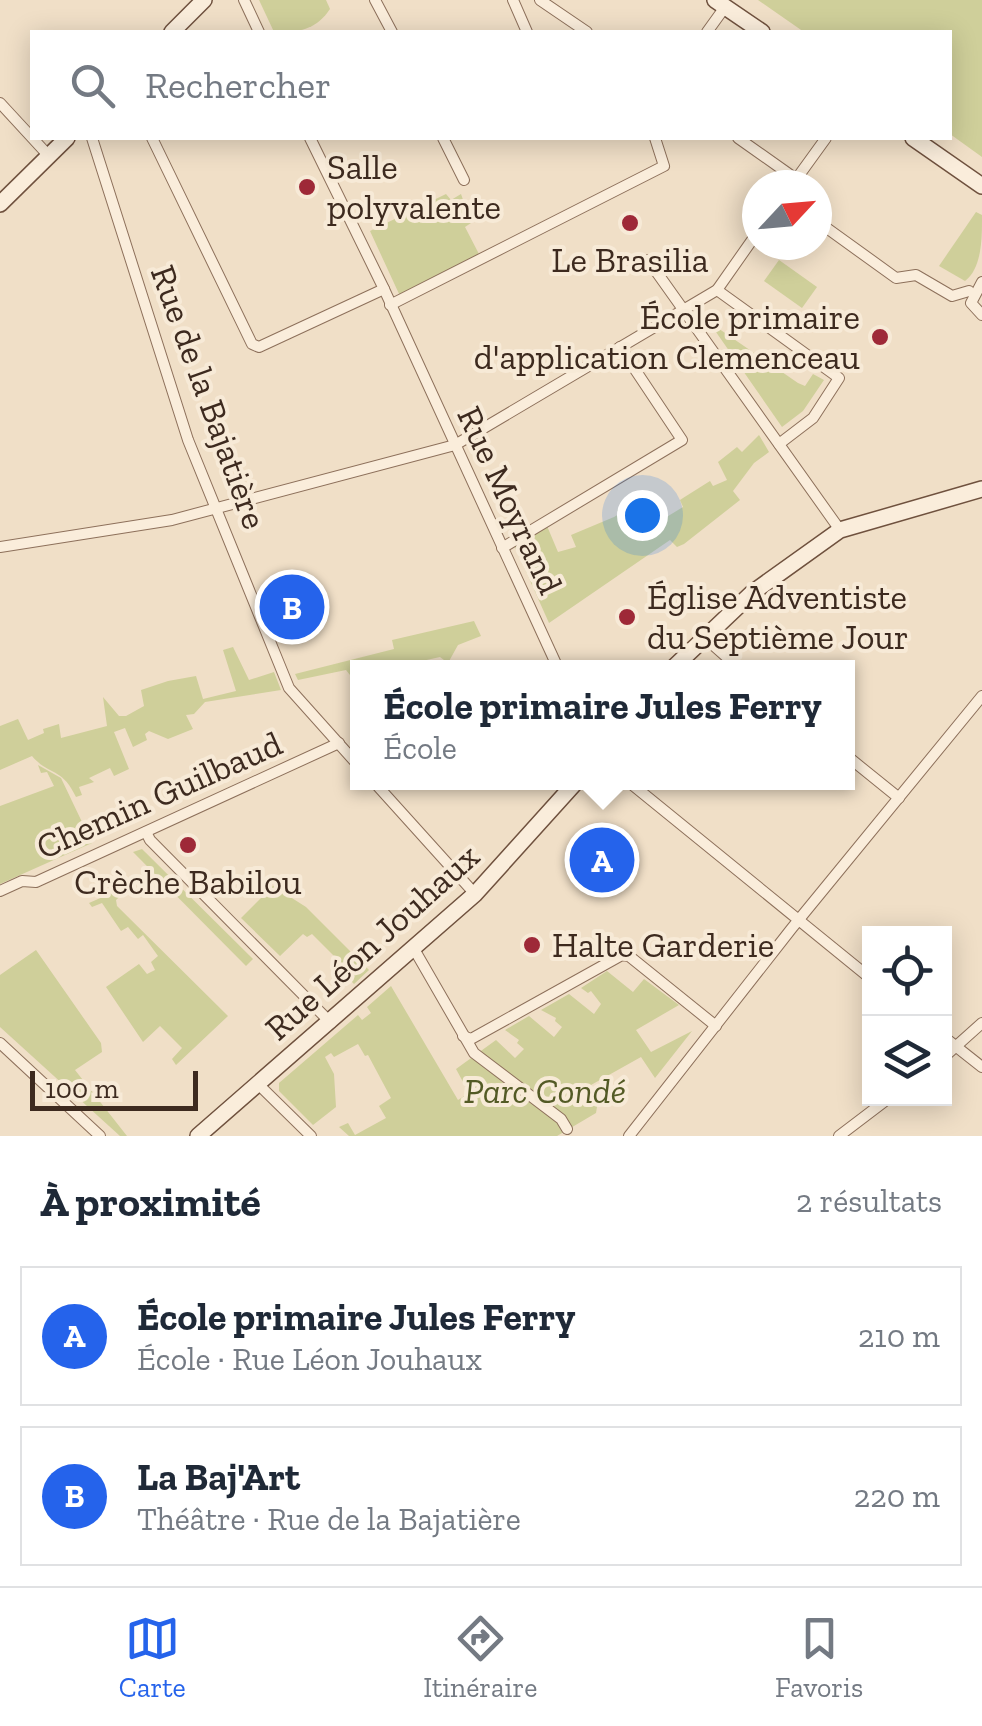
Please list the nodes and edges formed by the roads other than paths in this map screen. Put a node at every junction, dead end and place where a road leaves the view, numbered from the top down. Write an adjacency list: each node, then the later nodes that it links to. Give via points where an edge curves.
1 (204, 0): 7 (street)
2 (244, 0): 8 (street)
3 (376, 0): 9 (street)
4 (513, 0): 10 (street)
5 (540, 0): 11 (street)
6 (720, 4): 12 (street); 13 (street)
7 (174, 30)
8 (259, 30)
9 (391, 30)
10 (526, 30)
11 (583, 30)
12 (708, 30)
13 (759, 30)
14 (0, 103): 15 (street)
15 (30, 136)
16 (34, 140): 26 (street)
17 (65, 140): 26 (street)
18 (93, 140): 46 (street, Rue de la Bajatière)
19 (153, 140): 36 (street, via 252,344 259,347)
20 (311, 140): 36 (street, Rue Moyrand)
21 (444, 140): 29 (street)
22 (656, 140): 39 (street, via 664,166)
23 (741, 140): 27 (street)
24 (825, 140): 28 (street)
25 (916, 140): 30 (street)
26 (48, 156): 31 (street)
27 (779, 170)
28 (803, 170)
29 (464, 180)
30 (982, 186)
31 (0, 204)
32 (832, 233): 38 (street, via 896,278 916,275 952,296)
33 (742, 255): 37 (street)
34 (648, 260): 40 (street)
35 (982, 282): 41 (street, via 971,304)
36 (384, 289): 39 (street, Rue Moyrand)
37 (717, 290): 40 (street); 43 (street, via 839,378 813,418)
38 (969, 290)
39 (390, 305): 44 (street, Rue Moyrand)
40 (683, 310): 42 (street); 43 (street)
41 (982, 315)
42 (620, 347): 44 (street); 49 (street, via 682,440)
43 (779, 444): 47 (street)
44 (455, 445): 46 (street); 49 (street, Rue Moyrand)
45 (982, 489): 47 (street)
46 (216, 508): 48 (street); 55 (street, Rue de la Bajatière, via 289,688)
47 (840, 530): 50 (street, via 760,587)
48 (0, 547)
49 (502, 548): 51 (street, Rue Moyrand)
50 (704, 638): 52 (street); 53 (street)
51 (554, 660)
52 (681, 660)
53 (730, 660)
54 (982, 696): 61 (street)
55 (338, 744): 56 (street, Rue de la Bajatière); 62 (street, Chemin Guilbaud)
56 (350, 757)
57 (855, 762): 61 (street)
58 (381, 790): 64 (street)
59 (569, 790): 64 (street, Rue Léon Jouhaux)
60 (639, 790): 65 (street)
61 (899, 798): 65 (street)
62 (146, 832): 63 (street, Chemin Guilbaud, via 36,882); 68 (street)
63 (0, 891)
64 (475, 894): 66 (street, Rue Léon Jouhaux)
65 (799, 922): 67 (street); 70 (street)
66 (414, 949): 68 (street, Rue Léon Jouhaux); 71 (street)
67 (862, 972)
68 (331, 1023): 77 (street, Rue Léon Jouhaux)
69 (982, 1023): 74 (street)
70 (716, 1026): 71 (street, via 622,956); 83 (street)
71 (465, 1040): 79 (street)
72 (0, 1043): 80 (street)
73 (952, 1043): 74 (street)
74 (958, 1047): 75 (street); 76 (street)
75 (952, 1051)
76 (982, 1067)
77 (258, 1084): 81 (street, Rue Léon Jouhaux); 82 (street)
78 (878, 1106): 84 (street)
79 (568, 1130)
80 (100, 1136)
81 (198, 1136)
82 (311, 1136)
83 (629, 1136)
84 (838, 1136)

